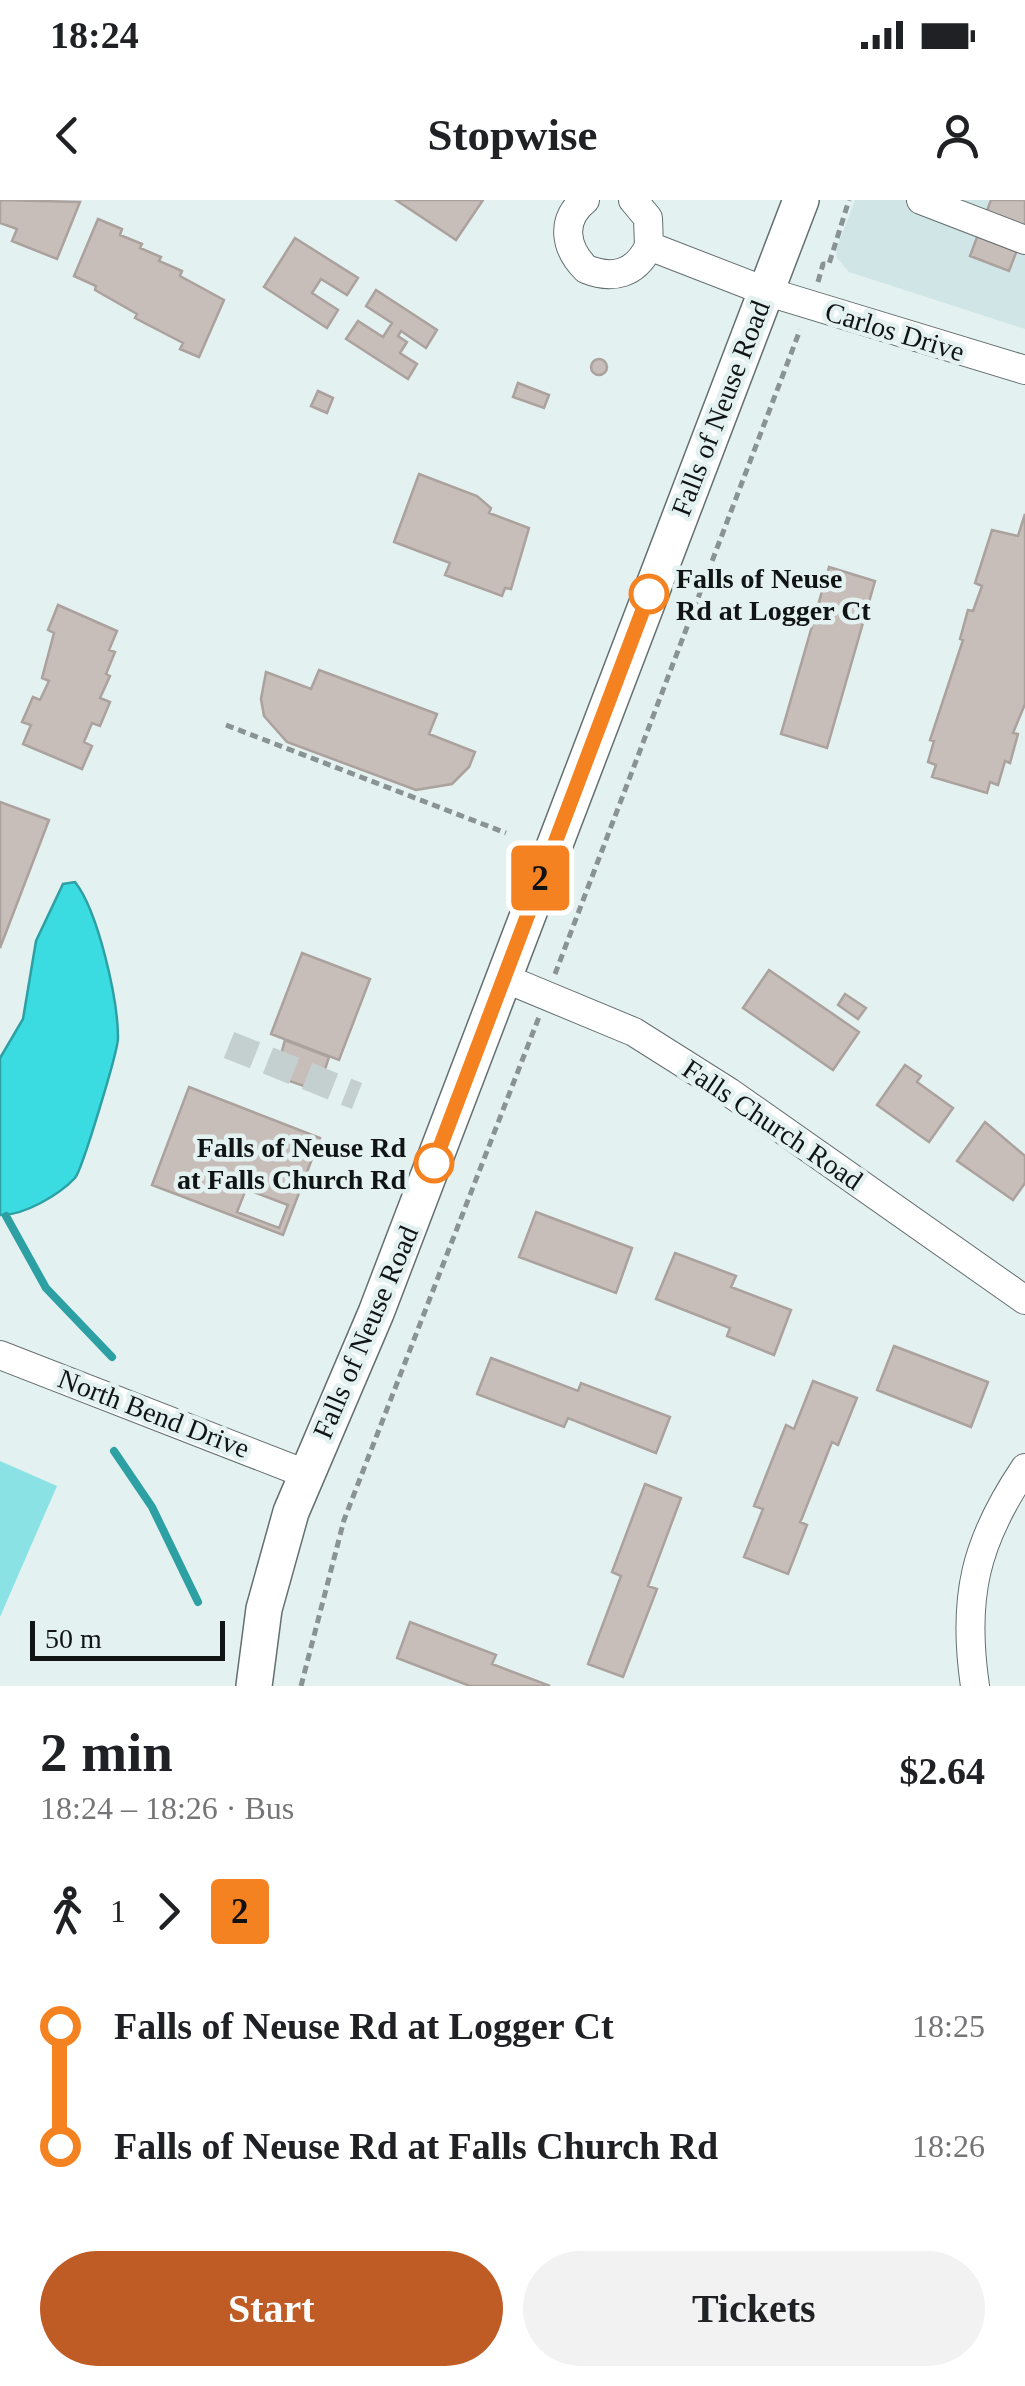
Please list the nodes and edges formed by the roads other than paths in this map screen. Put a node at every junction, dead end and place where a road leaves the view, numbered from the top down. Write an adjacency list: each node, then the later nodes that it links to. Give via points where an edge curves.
1 (585, 200): 6 (street, via 568,226 568,244 586,269 602,275 630,270)
2 (633, 200): 6 (street, via 648,218)
3 (801, 200): 7 (main road, Falls of Neuse Road)
4 (921, 200): 5 (street)
5 (1025, 240)
6 (650, 246): 7 (street, Carlos Drive)
7 (765, 291): 8 (street, Carlos Drive); 9 (main road, Falls of Neuse Road)
8 (1025, 370)
9 (504, 978): 10 (street, Falls Church Road, via 650,1042); 13 (main road, Falls of Neuse Road)
10 (1025, 1300)
11 (0, 1356): 13 (street, North Bend Drive)
12 (1025, 1468): 15 (street, via 1002,1502 976,1564 968,1601)
13 (306, 1474): 14 (main road, Falls of Neuse Road, via 275,1562)
14 (254, 1686)
15 (974, 1686)

